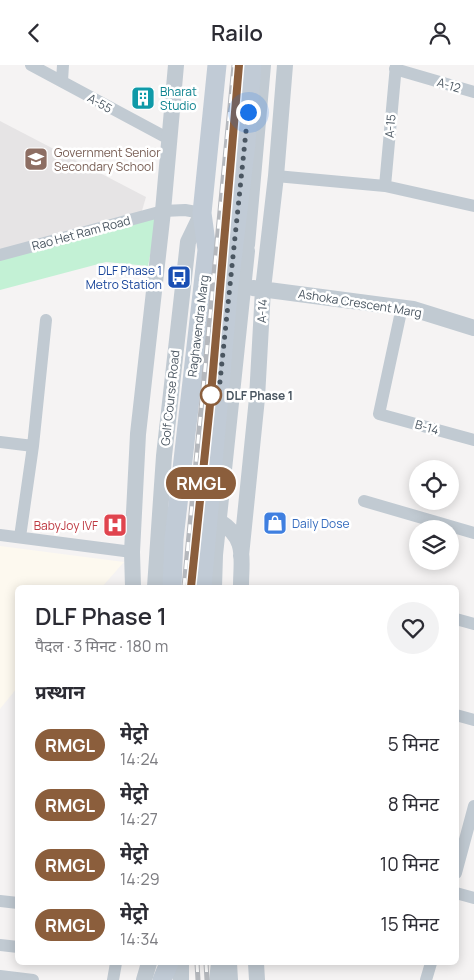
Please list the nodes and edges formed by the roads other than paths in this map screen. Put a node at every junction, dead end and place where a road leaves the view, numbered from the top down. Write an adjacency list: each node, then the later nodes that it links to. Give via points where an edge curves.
1 (32, 65): 9 (street, A-55)
2 (63, 65): 9 (street)
3 (176, 65): 11 (street)
4 (217, 65): 16 (main road, Raghavendra Marg)
5 (252, 65): 17 (main road, Raghavendra Marg)
6 (263, 65): 18 (street)
7 (284, 65): 12 (street, A-14)
8 (396, 67): 10 (street, A-12); 13 (street, A-15)
9 (62, 81): 11 (street, A-55)
10 (474, 92)
11 (169, 139): 15 (street)
12 (276, 176): 13 (street); 21 (street, A-14)
13 (385, 186): 14 (street)
14 (474, 206)
15 (163, 211): 16 (street, Rao Het Ram Road); 19 (street, Rao Het Ram Road); 33 (street, via 138,434)
16 (202, 213): 36 (street, Golf Course Road, via 188,242 164,457); 37 (main road, Raghavendra Marg, via 207,251 174,539)
17 (236, 220): 18 (street); 38 (main road, Raghavendra Marg)
18 (247, 251): 20 (street)
19 (0, 255)
20 (243, 287): 21 (street, Ashoka Crescent Marg); 29 (street)
21 (263, 289): 22 (street, Ashoka Crescent Marg); 34 (street, A-14, via 257,399)
22 (402, 307): 24 (street, Ashoka Crescent Marg); 25 (street, B-14, via 379,413)
23 (46, 320): 27 (street)
24 (474, 328)
25 (474, 440)
26 (0, 442): 27 (street)
27 (34, 446): 32 (street)
28 (364, 501): 30 (street)
29 (219, 521): 34 (street, via 233,530 239,541); 39 (street)
30 (474, 533)
31 (0, 535): 32 (street)
32 (20, 537): 33 (street)
33 (132, 552): 35 (street)
34 (241, 557): 40 (street)
35 (133, 585)
36 (155, 585)
37 (172, 585)
38 (202, 585)
39 (214, 585)
40 (241, 585)
41 (459, 620): 42 (street)
42 (474, 624)
43 (459, 716): 44 (street)
44 (474, 720)
45 (474, 806): 46 (street)
46 (462, 829): 47 (street)
47 (459, 851)
48 (459, 894): 49 (street)
49 (474, 898)
50 (0, 901): 51 (street)
51 (15, 903)
52 (0, 945): 53 (street)
53 (15, 947)
54 (116, 965): 65 (street)
55 (148, 965): 66 (street)
56 (169, 965): 67 (main road)
57 (170, 965): 68 (street)
58 (181, 965): 69 (street)
59 (219, 965): 70 (street)
60 (229, 965): 71 (street)
61 (256, 965): 72 (street)
62 (430, 965): 73 (street)
63 (0, 976): 64 (street)
64 (34, 980)
65 (113, 980)
66 (144, 980)
67 (162, 980)
68 (173, 980)
69 (181, 980)
70 (218, 980)
71 (230, 980)
72 (257, 980)
73 (426, 980)

